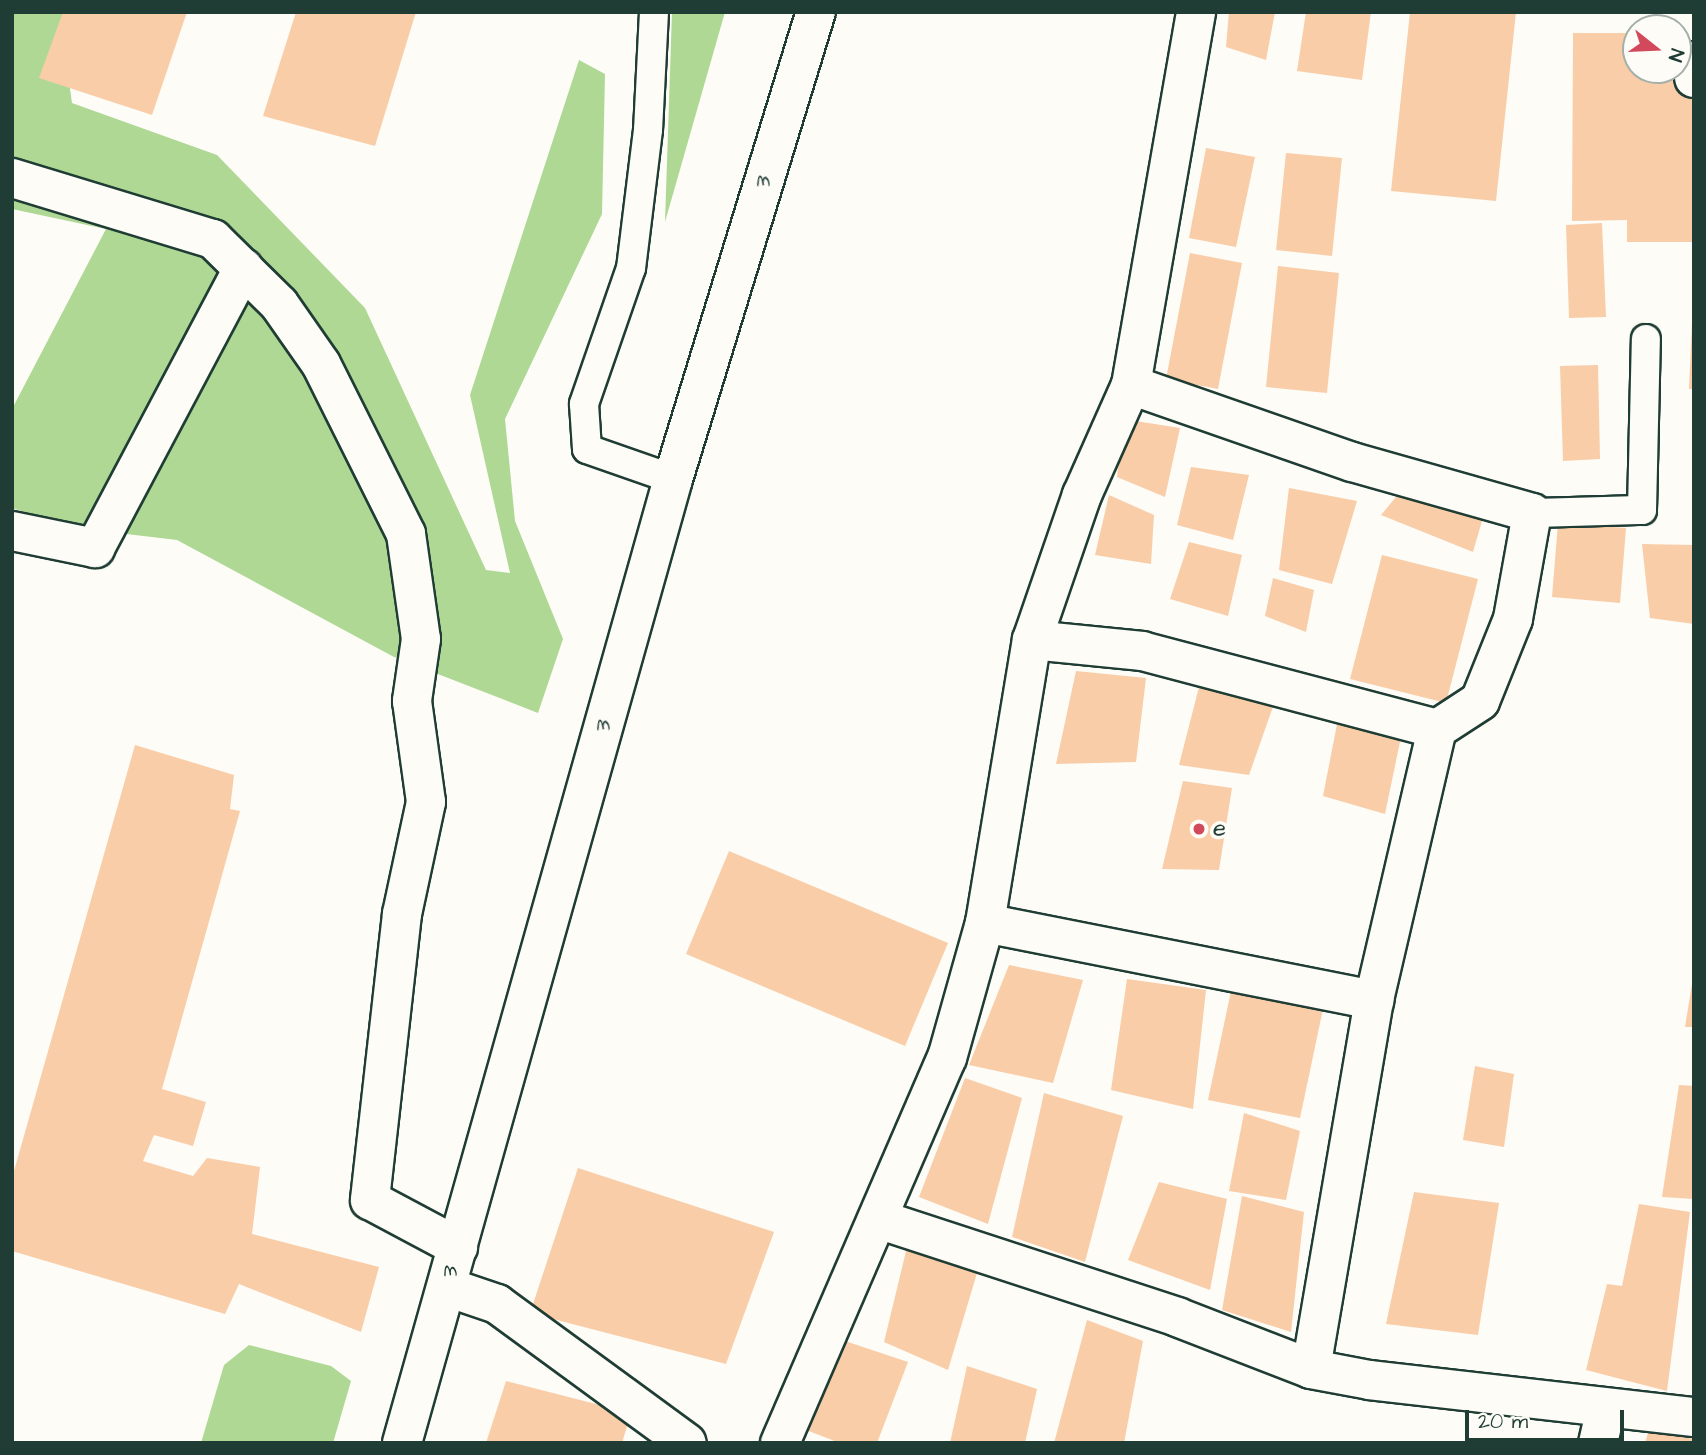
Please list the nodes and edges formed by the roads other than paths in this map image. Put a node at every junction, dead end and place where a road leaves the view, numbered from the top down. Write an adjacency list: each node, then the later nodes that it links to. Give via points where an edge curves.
1 (654, 12): 10 (lane, via 648,130 631,268 584,404 587,449)
2 (816, 12): 10 (street, 3)
3 (1196, 12): 9 (street)
4 (1694, 61): 5 (street)
5 (1694, 78)
6 (12, 178): 7 (street, via 213,239)
7 (243, 268): 12 (street, via 95,548); 18 (street, via 279,304 321,364 406,534 421,639 412,701 426,802 402,914 370,1200)
8 (1646, 339): 11 (lane, via 1642,510)
9 (1131, 385): 11 (street, via 1352,462); 13 (street, via 1082,495)
10 (673, 479): 18 (street, 3)
11 (1532, 513): 14 (street, via 1513,619 1480,701)
12 (12, 531)
13 (1032, 640): 14 (street, via 1142,650); 15 (street)
14 (1437, 729): 16 (street)
15 (985, 923): 16 (street); 17 (street, via 947,1058)
16 (1374, 1000): 20 (street)
17 (878, 1219): 20 (street, via 1177,1317); 25 (street)
18 (458, 1247): 19 (street, 3)
19 (447, 1287): 23 (street, 3); 24 (street, via 497,1304)
20 (1311, 1368): 22 (street)
21 (1694, 1417): 22 (street)
22 (1602, 1425)
23 (402, 1443)
24 (687, 1443)
25 (780, 1443)

